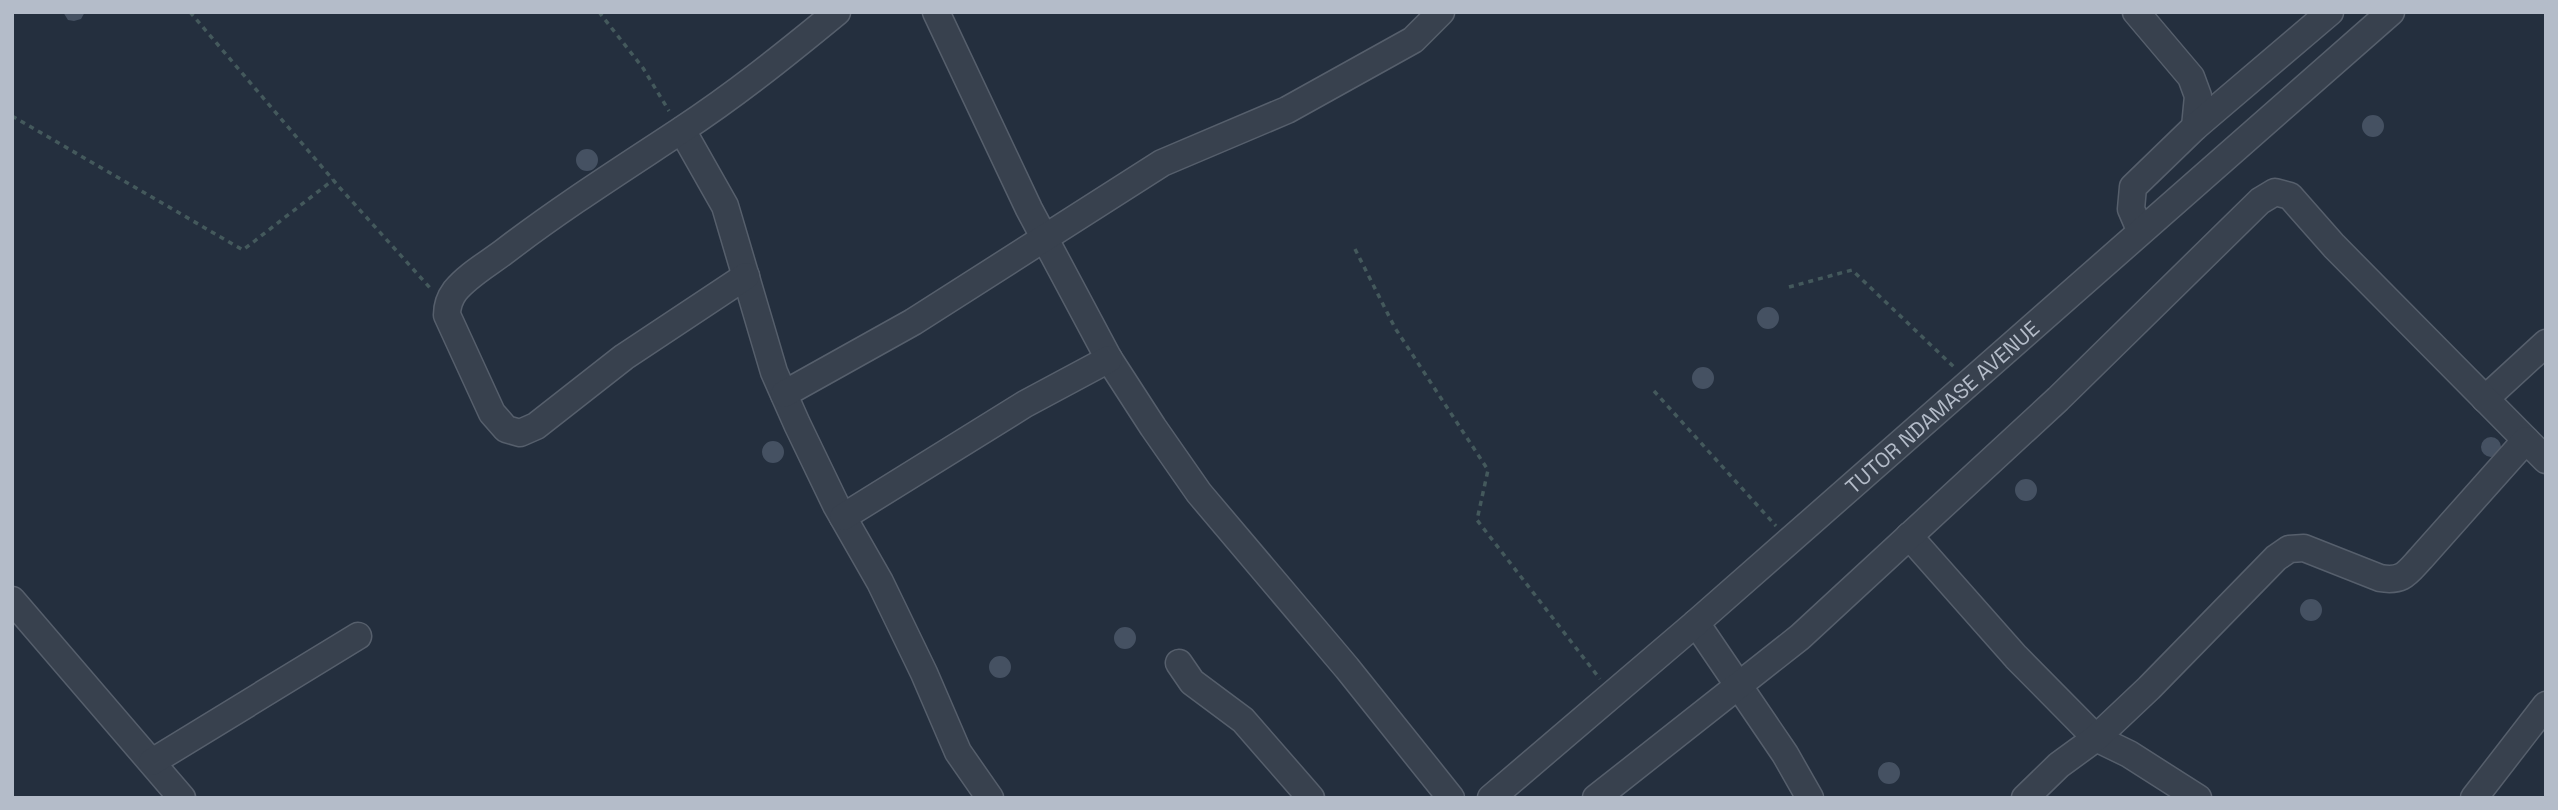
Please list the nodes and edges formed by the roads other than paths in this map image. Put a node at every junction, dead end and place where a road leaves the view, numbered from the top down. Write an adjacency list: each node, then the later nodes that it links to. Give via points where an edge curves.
1 (836, 12): 8 (street)
2 (936, 12): 10 (street)
3 (1441, 12): 10 (street, via 1413,40 1287,110 1162,163)
4 (2136, 12): 7 (street, via 2191,77 2198,96)
5 (2330, 12): 7 (street)
6 (2390, 12): 9 (street, TUTOR NDAMASE AVENUE)
7 (2195, 127): 9 (street, via 2133,187 2131,209)
8 (682, 130): 11 (street, via 725,206); 11 (street, via 534,228 465,282 447,306 453,331 498,423 520,433)
9 (2140, 230): 21 (street, TUTOR NDAMASE AVENUE)
10 (1045, 237): 13 (street); 14 (street, via 913,322)
11 (746, 276): 14 (street)
12 (2546, 343): 15 (street)
13 (1109, 359): 18 (street, via 1025,404); 31 (street, via 1199,493)
14 (784, 394): 18 (street)
15 (2486, 399): 16 (street); 19 (street, via 2290,196 2275,192 2260,201 2058,400)
16 (2526, 440): 17 (street); 26 (street, via 2404,576 2380,578 2304,548 2289,549)
17 (2546, 460)
18 (843, 517): 29 (street, via 908,639 958,752)
19 (1909, 536): 24 (street, via 1800,638); 26 (street, via 2016,657)
20 (12, 600): 27 (street)
21 (1696, 623): 24 (street); 32 (street, TUTOR NDAMASE AVENUE)
22 (358, 636): 27 (street)
23 (1179, 663): 30 (street, via 1192,682 1243,720)
24 (1739, 686): 33 (street); 34 (street)
25 (2546, 705): 37 (street)
26 (2096, 738): 35 (street); 36 (street)
27 (152, 762): 28 (street)
28 (182, 798)
29 (990, 798)
30 (1311, 798)
31 (1451, 798)
32 (1491, 798)
33 (1596, 798)
34 (1810, 798)
35 (2025, 798)
36 (2197, 798)
37 (2474, 798)

